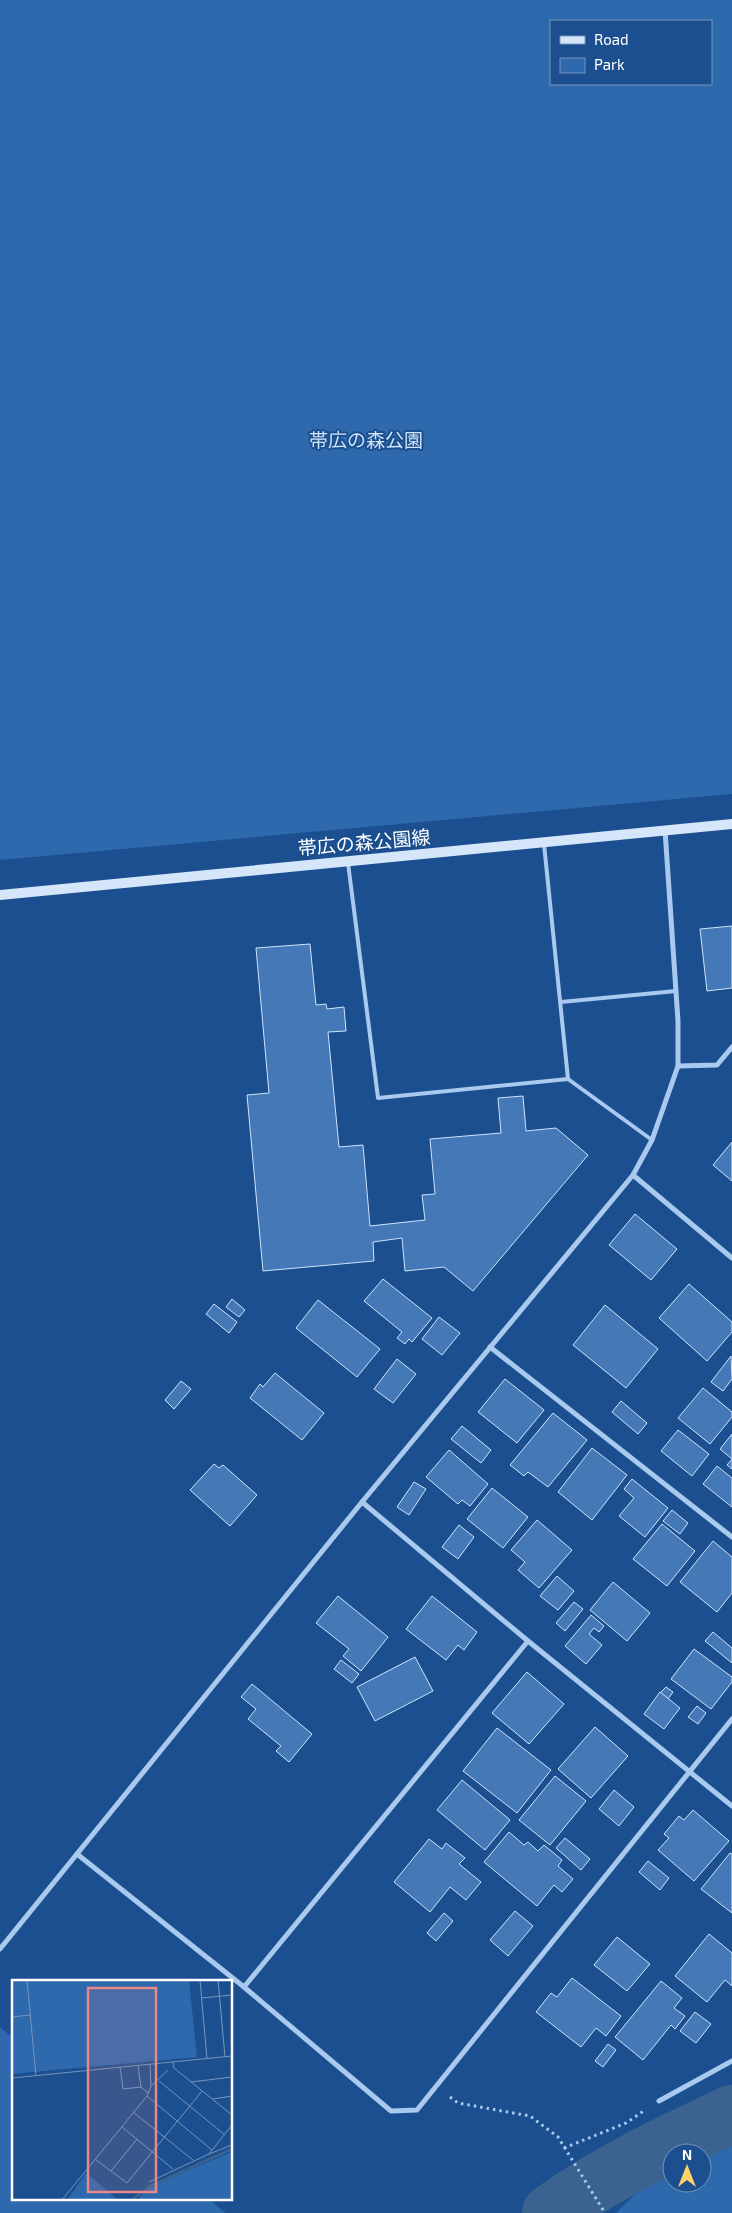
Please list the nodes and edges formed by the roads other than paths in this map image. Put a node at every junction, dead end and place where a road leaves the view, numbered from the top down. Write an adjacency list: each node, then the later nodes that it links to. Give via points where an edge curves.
1 (732, 824): 2 (main road, 帯広の森公園線)
2 (665, 830): 3 (main road, 帯広の森公園線); 6 (street)
3 (544, 842): 4 (main road, 帯広の森公園線); 7 (lane)
4 (348, 861): 5 (main road, 帯広の森公園線); 10 (lane, via 378,1098)
5 (0, 895)
6 (676, 991): 7 (lane); 9 (street)
7 (561, 1002): 10 (lane)
8 (732, 1047): 9 (street, via 717,1065)
9 (678, 1066): 11 (street)
10 (568, 1079): 11 (lane)
11 (652, 1140): 12 (street)
12 (632, 1175): 13 (street); 14 (street)
13 (732, 1258)
14 (490, 1347): 15 (street); 16 (street)
15 (362, 1502): 17 (street); 21 (street)
16 (732, 1537)
17 (528, 1641): 19 (street); 23 (street)
18 (732, 1719): 19 (street)
19 (690, 1771): 20 (street); 23 (street, via 417,2110 391,2111)
20 (732, 1806)
21 (77, 1854): 22 (street); 23 (street)
22 (0, 1949)
23 (244, 1987)
24 (732, 2061): 25 (street)
25 (659, 2101)

